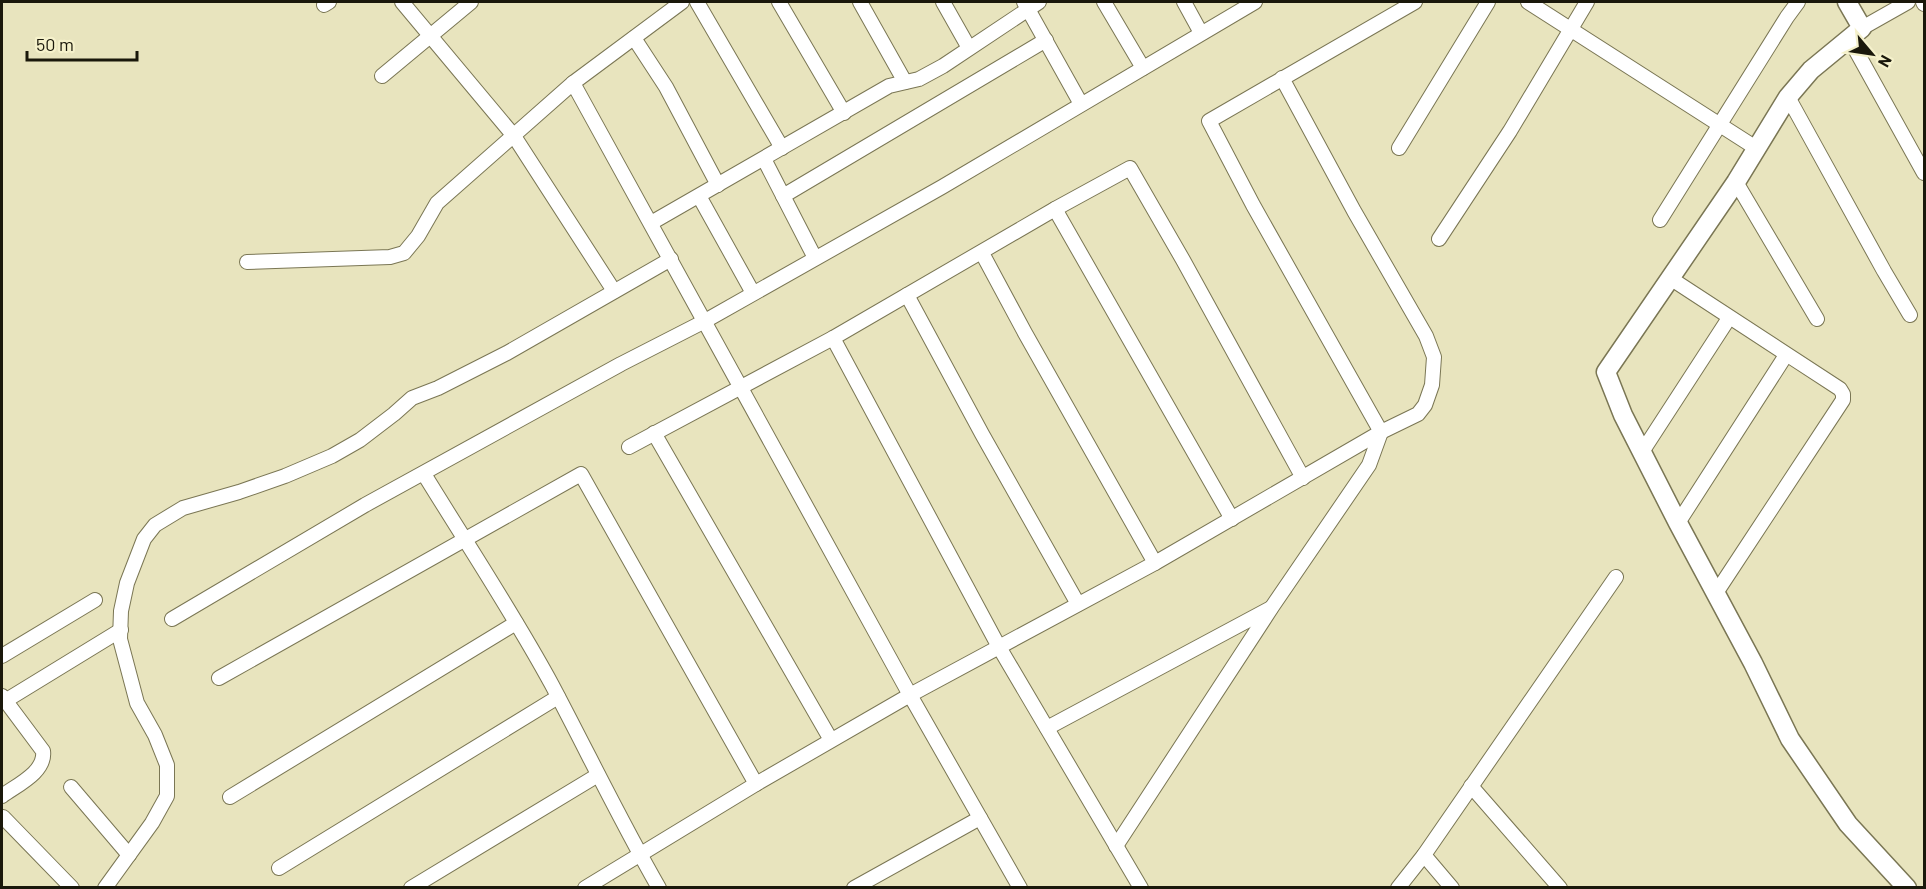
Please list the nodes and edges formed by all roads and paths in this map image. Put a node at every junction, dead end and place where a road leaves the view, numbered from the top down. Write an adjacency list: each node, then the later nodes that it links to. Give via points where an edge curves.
1 (402, 2): 23 (street)
2 (471, 2): 23 (street)
3 (682, 2): 24 (street)
4 (697, 2): 37 (street)
5 (779, 2): 34 (street)
6 (860, 2): 30 (street)
7 (943, 2): 26 (street)
8 (1104, 2): 27 (street)
9 (1184, 2): 21 (street)
10 (1255, 2): 21 (street)
11 (1415, 2): 29 (street)
12 (1488, 2): 38 (street)
13 (1528, 2): 20 (street)
14 (1587, 2): 20 (street)
15 (1780, 2): 19 (street)
16 (1847, 2): 22 (street)
17 (1908, 2): 22 (street)
18 (1030, 4): 25 (street); 26 (street)
19 (1796, 5): 35 (street)
20 (1572, 30): 35 (street); 49 (street)
21 (1201, 33): 27 (street)
22 (1855, 33): 32 (street, via 1810,70); 41 (street)
23 (430, 36): 28 (street); 36 (street)
24 (634, 38): 31 (street); 43 (street, via 666,87)
25 (1046, 40): 33 (street); 45 (street)
26 (969, 48): 30 (street, via 919,79)
27 (1143, 68): 33 (street)
28 (382, 76)
29 (1282, 78): 65 (street, via 1426,336 1434,357 1432,385 1425,405 1418,414); 65 (street, via 1209,121)
30 (905, 82): 34 (street, via 890,86)
31 (573, 84): 36 (street); 48 (street)
32 (1788, 97): 39 (street); 58 (street)
33 (1081, 104): 51 (street)
34 (844, 113): 37 (street)
35 (1720, 125): 39 (street); 47 (street)
36 (514, 136): 53 (street, via 437,203 404,253 390,257); 55 (street)
37 (782, 148): 40 (street)
38 (1399, 148)
39 (1756, 148): 42 (street)
40 (764, 159): 43 (street); 45 (street)
41 (1924, 173)
42 (1736, 182): 54 (street); 60 (street)
43 (718, 185): 44 (street)
44 (699, 196): 48 (street); 56 (street)
45 (783, 196): 51 (street)
46 (1055, 209): 50 (street); 70 (street, via 1130,168); 71 (street)
47 (1660, 220)
48 (651, 223): 52 (street)
49 (1439, 239)
50 (982, 252): 57 (street); 74 (street)
51 (815, 258): 56 (street)
52 (671, 259): 55 (street); 61 (street)
53 (246, 262)
54 (1670, 278): 59 (street); 68 (street, via 1606,372)
55 (614, 291): 82 (street, via 507,353 412,398 360,440 332,456 167,516 144,539 127,583)
56 (753, 293): 61 (street)
57 (907, 296): 62 (street); 78 (street)
58 (1910, 315)
59 (1729, 318): 63 (street); 68 (street)
60 (1817, 320)
61 (705, 321): 64 (street); 69 (street)
62 (833, 338): 64 (street); 83 (street)
63 (1786, 355): 72 (street); 76 (street, via 1840,389 1843,400)
64 (741, 387): 66 (street); 86 (street)
65 (1381, 432): 70 (street); 79 (street, via 1369,465)
66 (654, 433): 67 (street); 90 (street)
67 (629, 447)
68 (1642, 452): 72 (street)
69 (424, 474): 73 (street); 80 (street)
70 (1303, 478): 71 (street)
71 (1232, 519): 74 (street)
72 (1678, 523): 76 (street)
73 (465, 541): 81 (street); 85 (street); 92 (street, via 581,474)
74 (1155, 563): 78 (street)
75 (1616, 577): 93 (street)
76 (1716, 593): 115 (street, via 1791,739 1848,824)
77 (95, 600): 84 (street)
78 (1078, 604): 83 (street)
79 (1272, 607): 89 (street); 99 (street)
80 (172, 619)
81 (516, 623): 87 (street); 96 (street)
82 (121, 630): 88 (street); 100 (street, via 137,703 167,765 167,796)
83 (999, 646): 86 (street); 89 (street)
84 (2, 656)
85 (219, 678)
86 (910, 695): 90 (street); 98 (street)
87 (558, 696): 91 (street); 103 (street)
88 (3, 699): 95 (street, via 43,751 44,759 38,769)
89 (1047, 728): 99 (street)
90 (831, 741): 92 (street)
91 (598, 775): 101 (street); 106 (street)
92 (756, 784): 101 (street)
93 (1471, 786): 102 (street); 114 (street)
94 (71, 787): 100 (street)
95 (2, 796)
96 (230, 797)
97 (3, 817): 104 (street)
98 (980, 818): 109 (street); 110 (street)
99 (1116, 846): 111 (street)
100 (129, 855): 105 (street)
101 (640, 855): 107 (street); 108 (street)
102 (1424, 855): 112 (street); 113 (street)
103 (279, 868)
104 (72, 888)
105 (105, 888)
106 (411, 888)
107 (585, 888)
108 (659, 888)
109 (854, 888)
110 (1020, 888)
111 (1141, 888)
112 (1398, 888)
113 (1452, 888)
114 (1560, 888)
115 (1907, 888)

